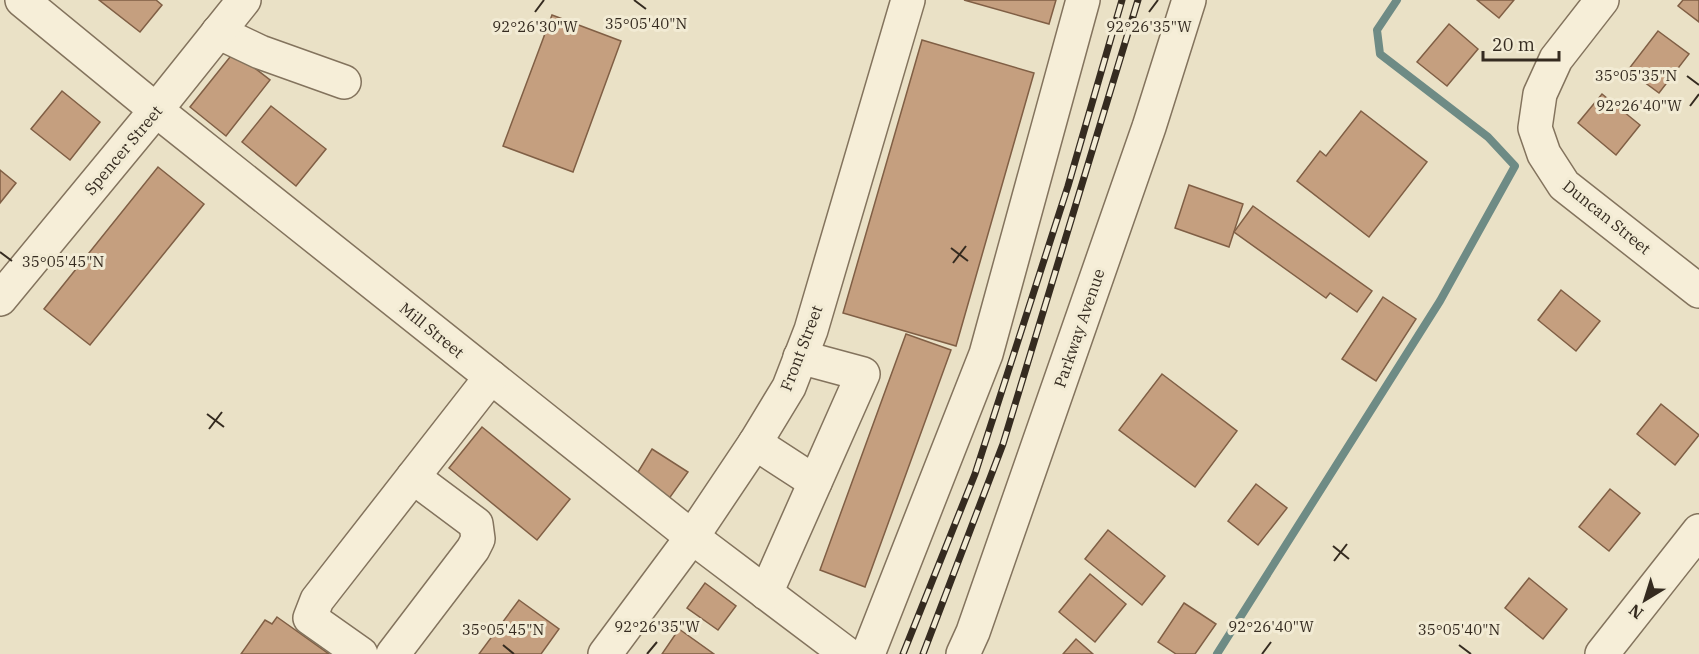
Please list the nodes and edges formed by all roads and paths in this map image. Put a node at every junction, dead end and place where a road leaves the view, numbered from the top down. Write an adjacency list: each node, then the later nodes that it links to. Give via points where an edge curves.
1 (22, 0): 9 (street, Mill Street)
2 (244, 0): 7 (street, Spencer Street)
3 (908, 0): 12 (street, Front Street)
4 (1083, 0): 24 (street, via 986,354)
5 (1189, 0): 25 (street, Parkway Avenue, via 1149,127)
6 (1602, 0): 10 (street, Duncan Street, via 1556,58 1540,94 1535,128 1544,154 1564,185)
7 (218, 32): 8 (street, via 260,52); 9 (street, Spencer Street)
8 (344, 82)
9 (156, 110): 11 (street, Spencer Street); 13 (street, Mill Street)
10 (1699, 291)
11 (0, 299)
12 (800, 357): 14 (street, Front Street, via 789,387); 16 (street, via 863,374)
13 (491, 377): 15 (street); 18 (street, Mill Street)
14 (755, 443): 16 (street); 18 (street, Front Street)
15 (413, 477): 20 (street, via 317,600 310,618); 21 (street, via 476,524 478,539)
16 (815, 482): 19 (street)
17 (1699, 531): 26 (street)
18 (692, 537): 19 (street, Mill Street); 22 (street, Front Street)
19 (766, 593): 23 (street, Mill Street)
20 (361, 654)
21 (393, 654)
22 (605, 654)
23 (847, 654)
24 (868, 654)
25 (963, 654)
26 (1602, 654)

